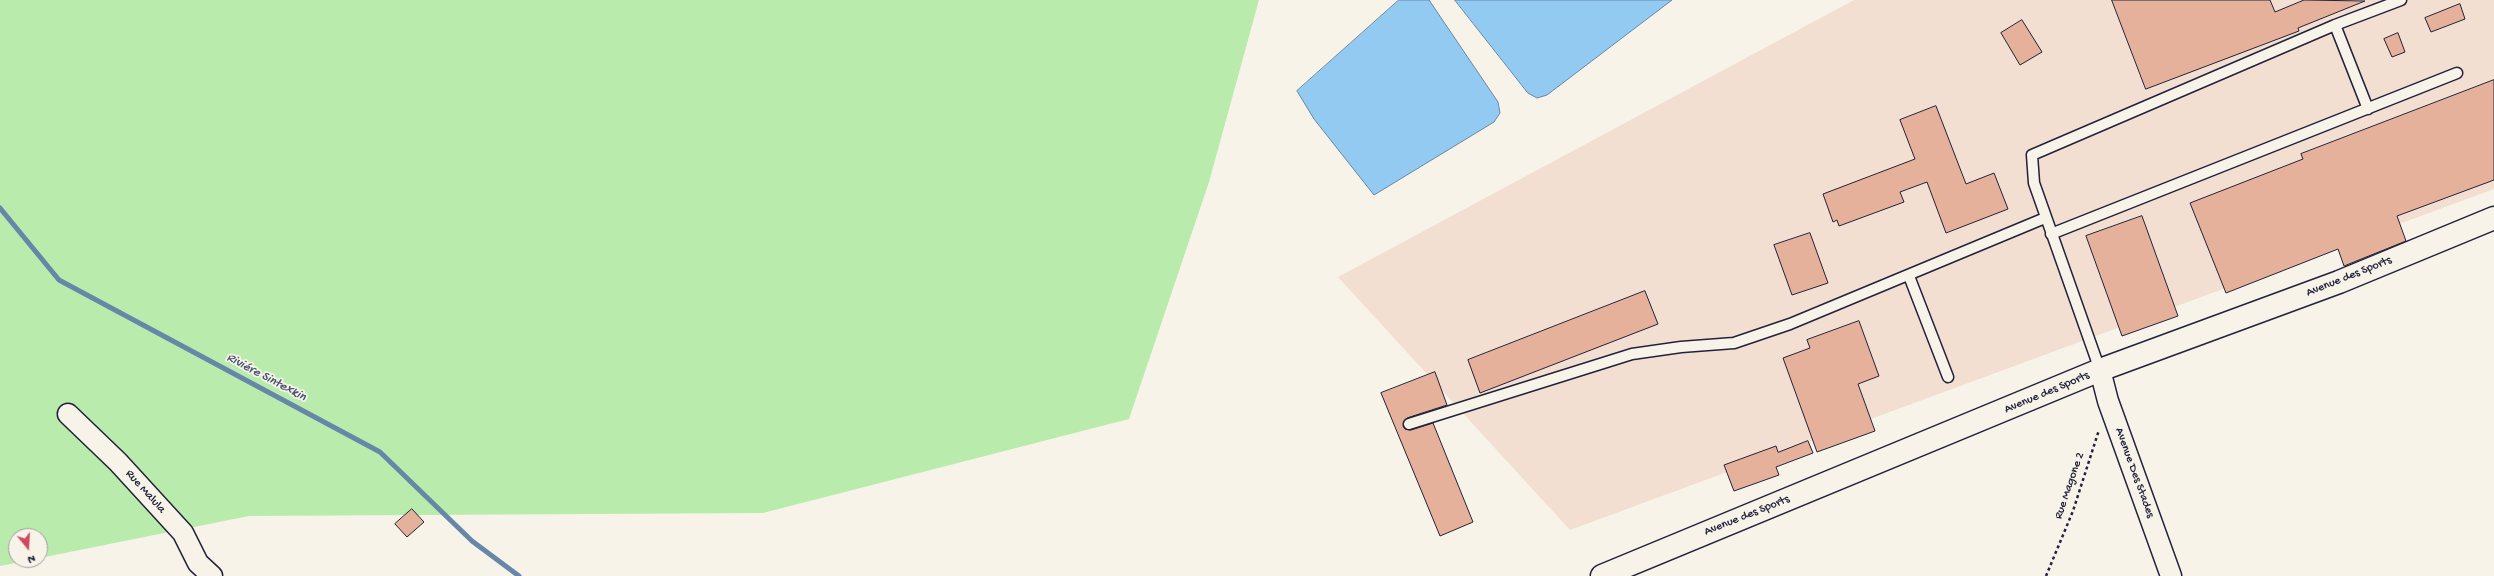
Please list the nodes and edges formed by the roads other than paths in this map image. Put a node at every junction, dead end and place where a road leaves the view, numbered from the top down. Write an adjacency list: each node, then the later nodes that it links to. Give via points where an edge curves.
1 (2401, 0): 2 (lane)
2 (2335, 25): 4 (lane); 5 (lane, via 2032,155 2034,183)
3 (2457, 73): 4 (lane)
4 (2368, 109): 7 (lane)
5 (2045, 218): 7 (lane); 8 (lane)
6 (2494, 218): 9 (street, Avenue des Sports, via 2339,282)
7 (2051, 234): 9 (lane)
8 (1909, 276): 10 (lane); 12 (lane, via 1790,324 1734,343 1632,354)
9 (2100, 370): 14 (street, Avenue des Sports); 15 (street, Avenue Des Stades, via 2108,402)
10 (1948, 377)
11 (68, 414): 13 (street, Rue Malula, via 118,462 183,533 198,563)
12 (1409, 424)
13 (212, 576)
14 (1602, 576)
15 (2172, 576)

